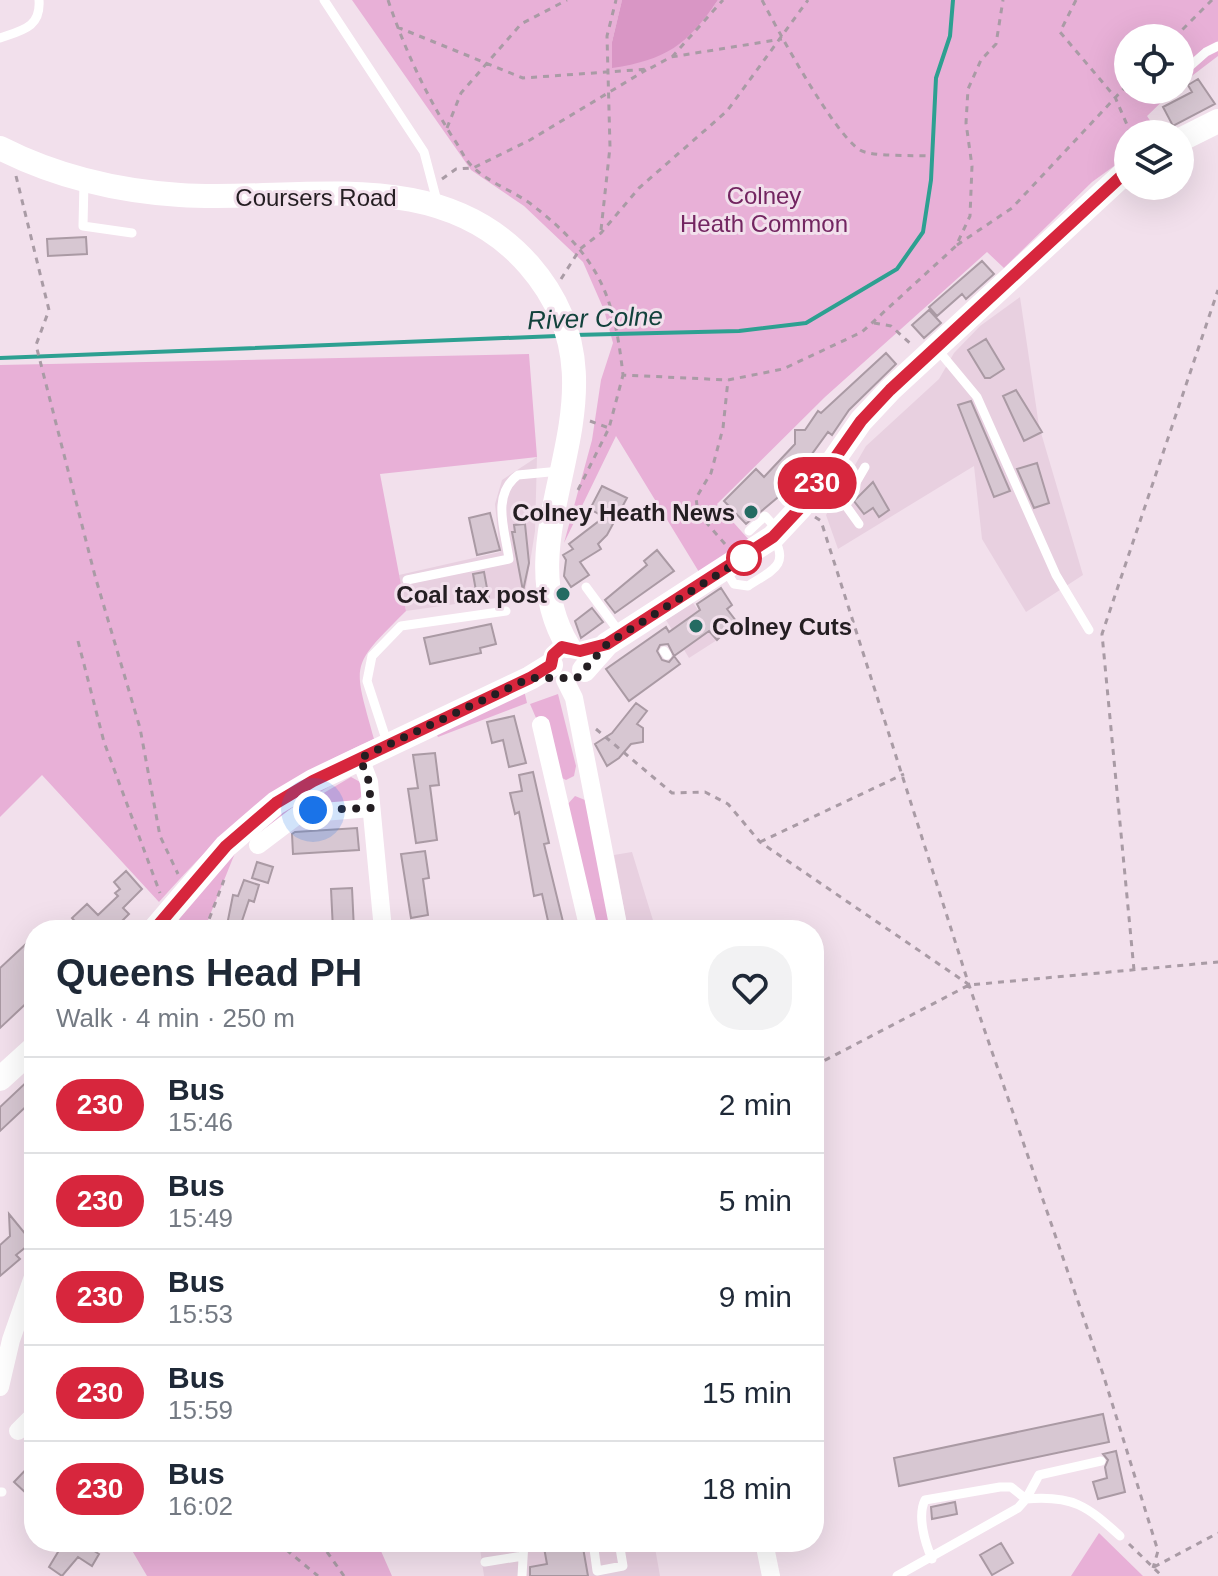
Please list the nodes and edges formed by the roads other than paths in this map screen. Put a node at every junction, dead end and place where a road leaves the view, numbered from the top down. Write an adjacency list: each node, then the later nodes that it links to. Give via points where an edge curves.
1 (39, 0): 3 (lane, via 35,24)
2 (324, 0): 11 (lane, via 424,152)
3 (0, 38)
4 (1218, 46): 5 (lane)
5 (1194, 63)
6 (1218, 121): 7 (street)
7 (1194, 133)
8 (10, 153): 9 (street, Coursers Road)
9 (84, 179): 11 (street, Coursers Road, via 172,195); 12 (lane, via 83,226)
10 (1114, 183): 13 (street)
11 (436, 195): 15 (street, Coursers Road, via 507,243 552,300 573,365 574,414)
12 (132, 233)
13 (930, 352): 18 (street, via 861,421); 22 (lane, via 977,397 1056,575)
14 (865, 467): 16 (lane, via 844,503)
15 (563, 470): 19 (lane, via 533,471 509,482 501,506 509,559); 24 (street, Coursers Road, via 548,538 546,582)
16 (859, 524)
17 (749, 531): 18 (lane, via 765,516)
18 (776, 535): 23 (street, via 649,627)
19 (407, 580)
20 (586, 587): 23 (lane)
21 (506, 611): 26 (lane, via 401,626 372,656 367,681)
22 (1089, 630)
23 (614, 640): 24 (street)
24 (566, 665): 26 (street); 28 (street)
25 (541, 725): 29 (street)
26 (388, 745): 27 (street)
27 (360, 758): 30 (street); 32 (street, via 258,817 226,846)
28 (589, 785): 29 (street); 35 (street)
29 (557, 793): 34 (street)
30 (371, 808): 31 (street, via 299,814); 33 (street)
31 (258, 845)
32 (168, 917)
33 (382, 920)
34 (587, 920)
35 (617, 920)
36 (24, 1057): 37 (street)
37 (0, 1079)
38 (24, 1303): 39 (street)
39 (0, 1387)
40 (24, 1425): 41 (street)
41 (18, 1431)
42 (1101, 1461): 43 (lane, via 1039,1475)
43 (1026, 1499): 44 (lane, via 1063,1497 1090,1509); 50 (lane); 50 (lane, via 1011,1487 1000,1487 925,1500 921,1508)
44 (1120, 1536)
45 (523, 1552): 49 (lane)
46 (594, 1552): 52 (lane)
47 (621, 1552): 52 (lane, via 623,1566)
48 (766, 1552): 54 (street)
49 (523, 1556): 51 (lane); 53 (lane)
50 (932, 1559): 55 (lane)
51 (485, 1562)
52 (596, 1573)
53 (522, 1576)
54 (771, 1576)
55 (897, 1576)

